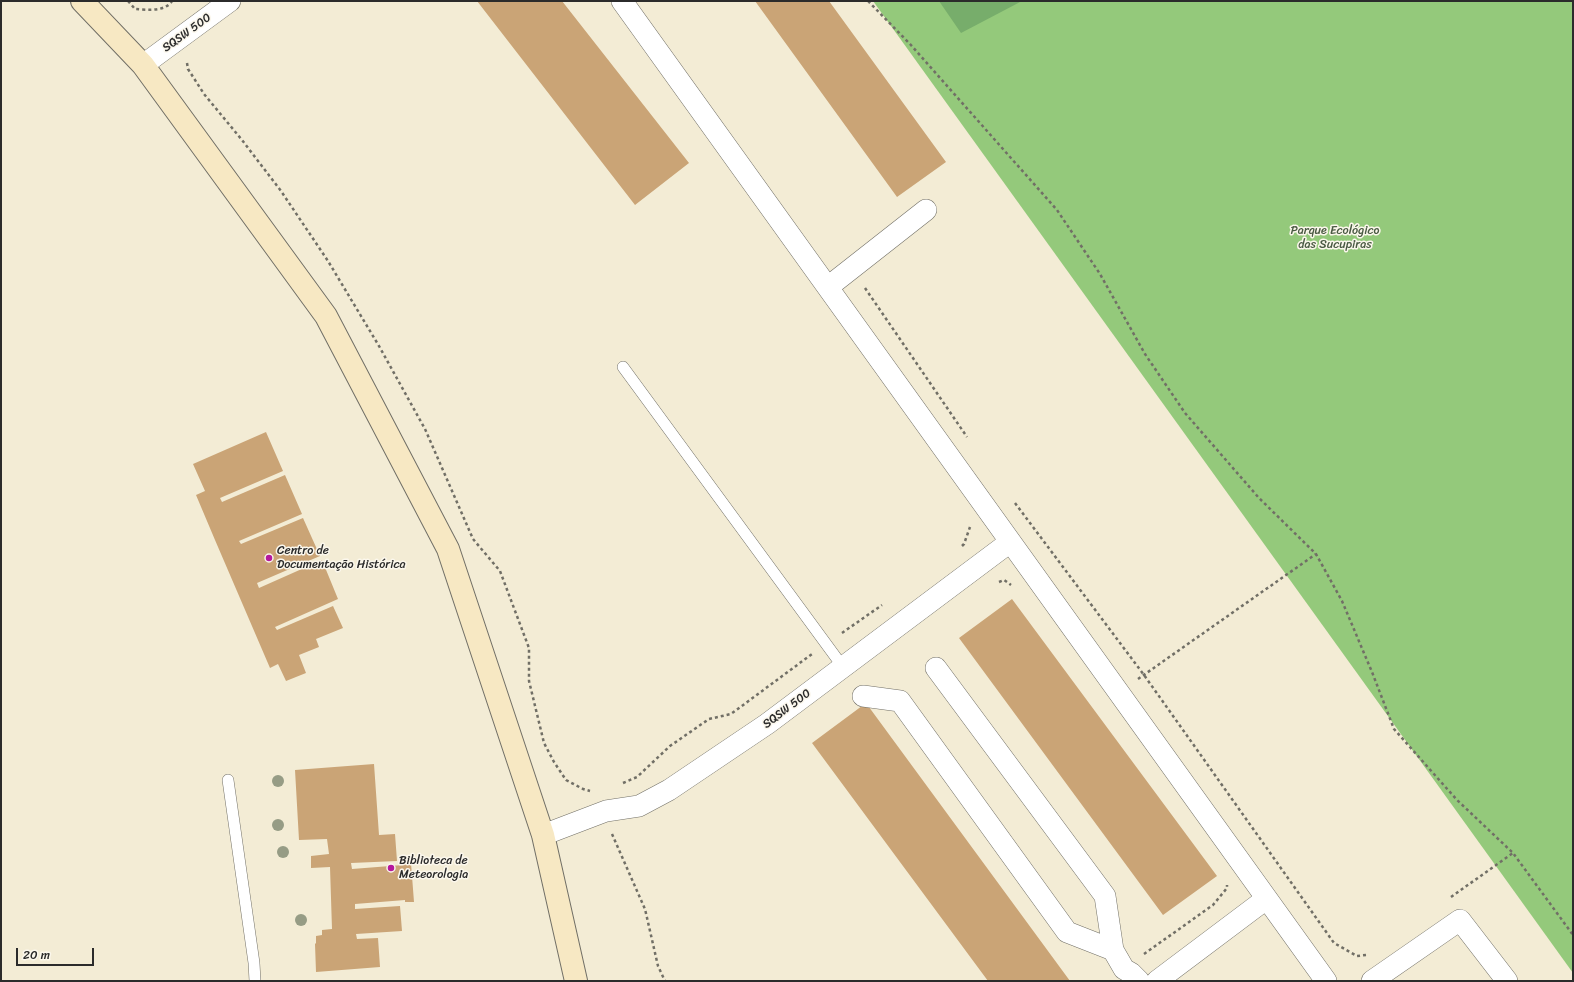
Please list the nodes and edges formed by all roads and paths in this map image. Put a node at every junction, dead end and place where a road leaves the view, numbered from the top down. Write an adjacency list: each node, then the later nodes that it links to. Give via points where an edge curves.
1 (82, 1): 8 (street)
2 (128, 1): 3 (path, via 134,9 154,10)
3 (172, 1)
4 (230, 1): 8 (street, SQSW 500)
5 (622, 1): 11 (street)
6 (868, 1): 16 (path, via 910,44 1057,210 1100,274 1145,354 1185,413 1259,498)
7 (186, 57): 28 (path, via 188,70 204,94 281,191 328,261 391,366 425,429 473,539 500,570 529,648 529,681 544,743 566,780)
8 (143, 65): 30 (street, via 326,316 448,549)
9 (926, 210): 10 (street)
10 (852, 268): 11 (street); 13 (path)
11 (828, 287): 15 (street)
12 (623, 367): 20 (lane)
13 (970, 442)
14 (1012, 499): 23 (path)
15 (1010, 542): 21 (street, SQSW 500); 24 (street)
16 (1316, 554): 23 (path); 31 (path, via 1342,601 1394,729 1457,800)
17 (992, 584): 18 (path, via 1004,580)
18 (1017, 590)
19 (888, 602): 20 (path)
20 (827, 644): 21 (lane); 27 (path, via 731,714 709,719 670,746 637,777)
21 (843, 667): 30 (street, SQSW 500, via 767,724 669,790 639,806 606,811)
22 (936, 668): 36 (street, via 1104,896)
23 (1144, 675): 24 (path); 37 (path, via 1334,943 1357,956)
24 (1118, 693): 33 (street)
25 (863, 696): 36 (street, via 900,701 1067,932)
26 (228, 780): 39 (lane)
27 (617, 785)
28 (594, 792)
29 (610, 828): 41 (path, via 645,909 658,966)
30 (543, 835): 40 (street)
31 (1513, 853): 34 (path); 35 (path)
32 (1227, 880): 38 (path, via 1227,888 1213,905)
33 (1266, 899): 42 (street); 43 (street)
34 (1445, 901)
35 (1573, 935)
36 (1112, 950): 38 (street)
37 (1371, 954)
38 (1131, 975)
39 (255, 981)
40 (576, 981)
41 (665, 981)
42 (1157, 981)
43 (1326, 981)
44 (1372, 981): 45 (street, via 1460,920)
45 (1507, 981)

